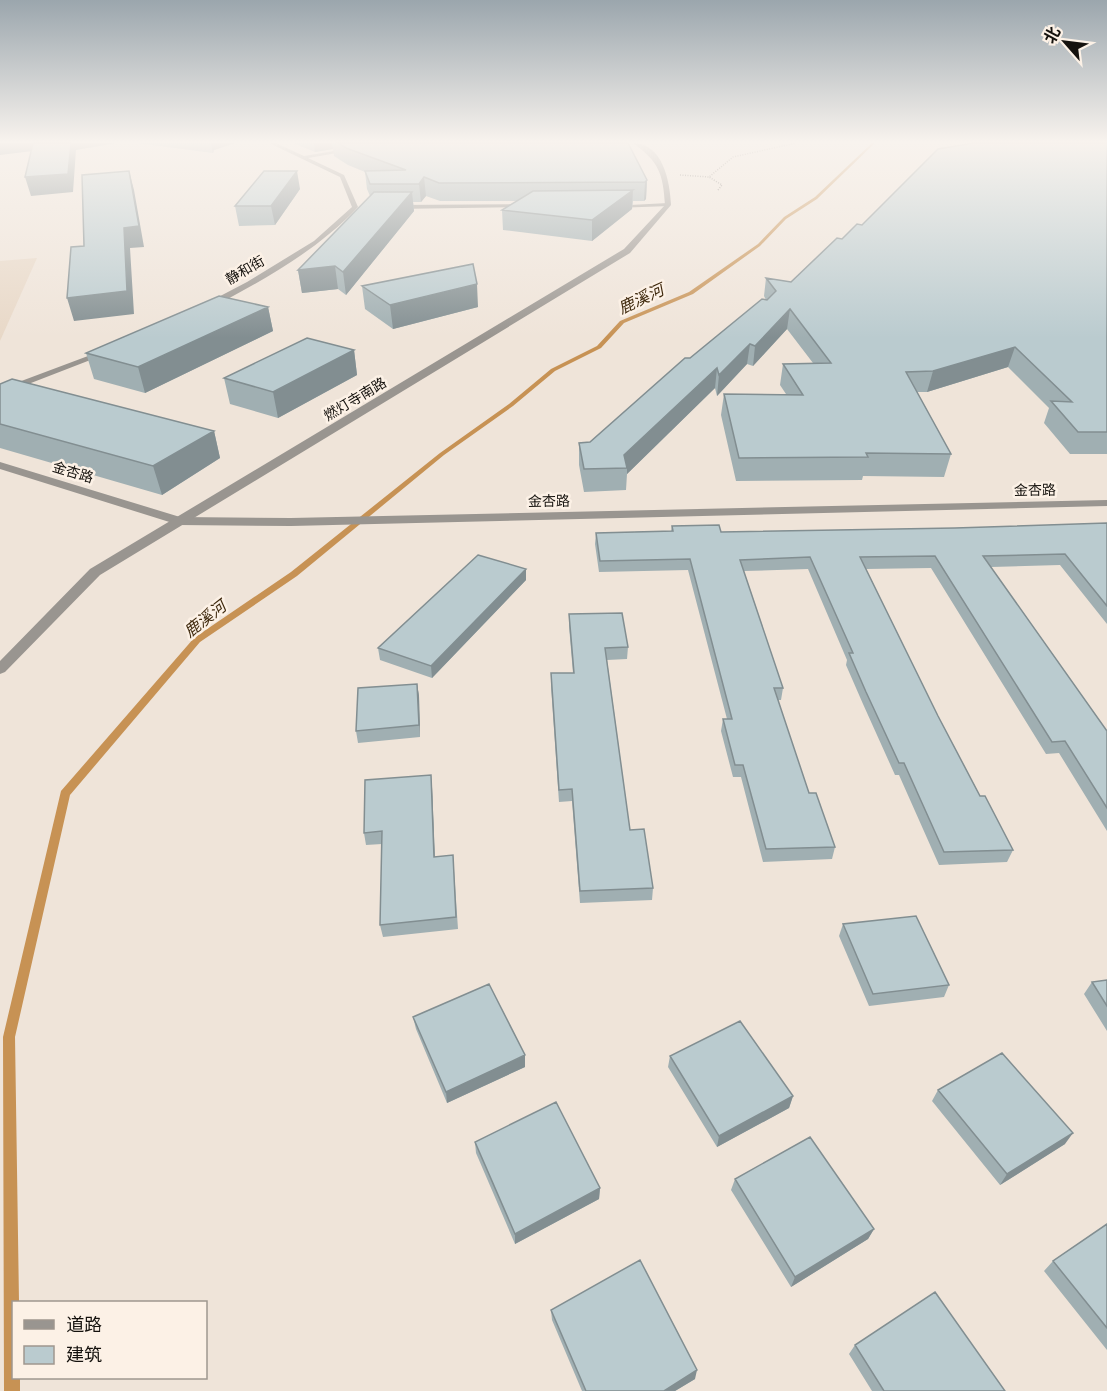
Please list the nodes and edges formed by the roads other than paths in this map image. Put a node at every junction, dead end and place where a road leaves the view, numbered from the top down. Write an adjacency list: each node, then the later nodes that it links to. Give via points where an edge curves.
1 (354, 208): 3 (street, 静和街, via 307,248 250,284)
2 (665, 208): 8 (street, 燃灯寺南路, via 627,251)
3 (200, 309)
4 (119, 347): 5 (street)
5 (0, 392)
6 (0, 465): 8 (street, 金杏路)
7 (1107, 503): 8 (street, 金杏路, via 291,522)
8 (179, 521): 9 (street, 燃灯寺南路, via 95,572)
9 (0, 669)

